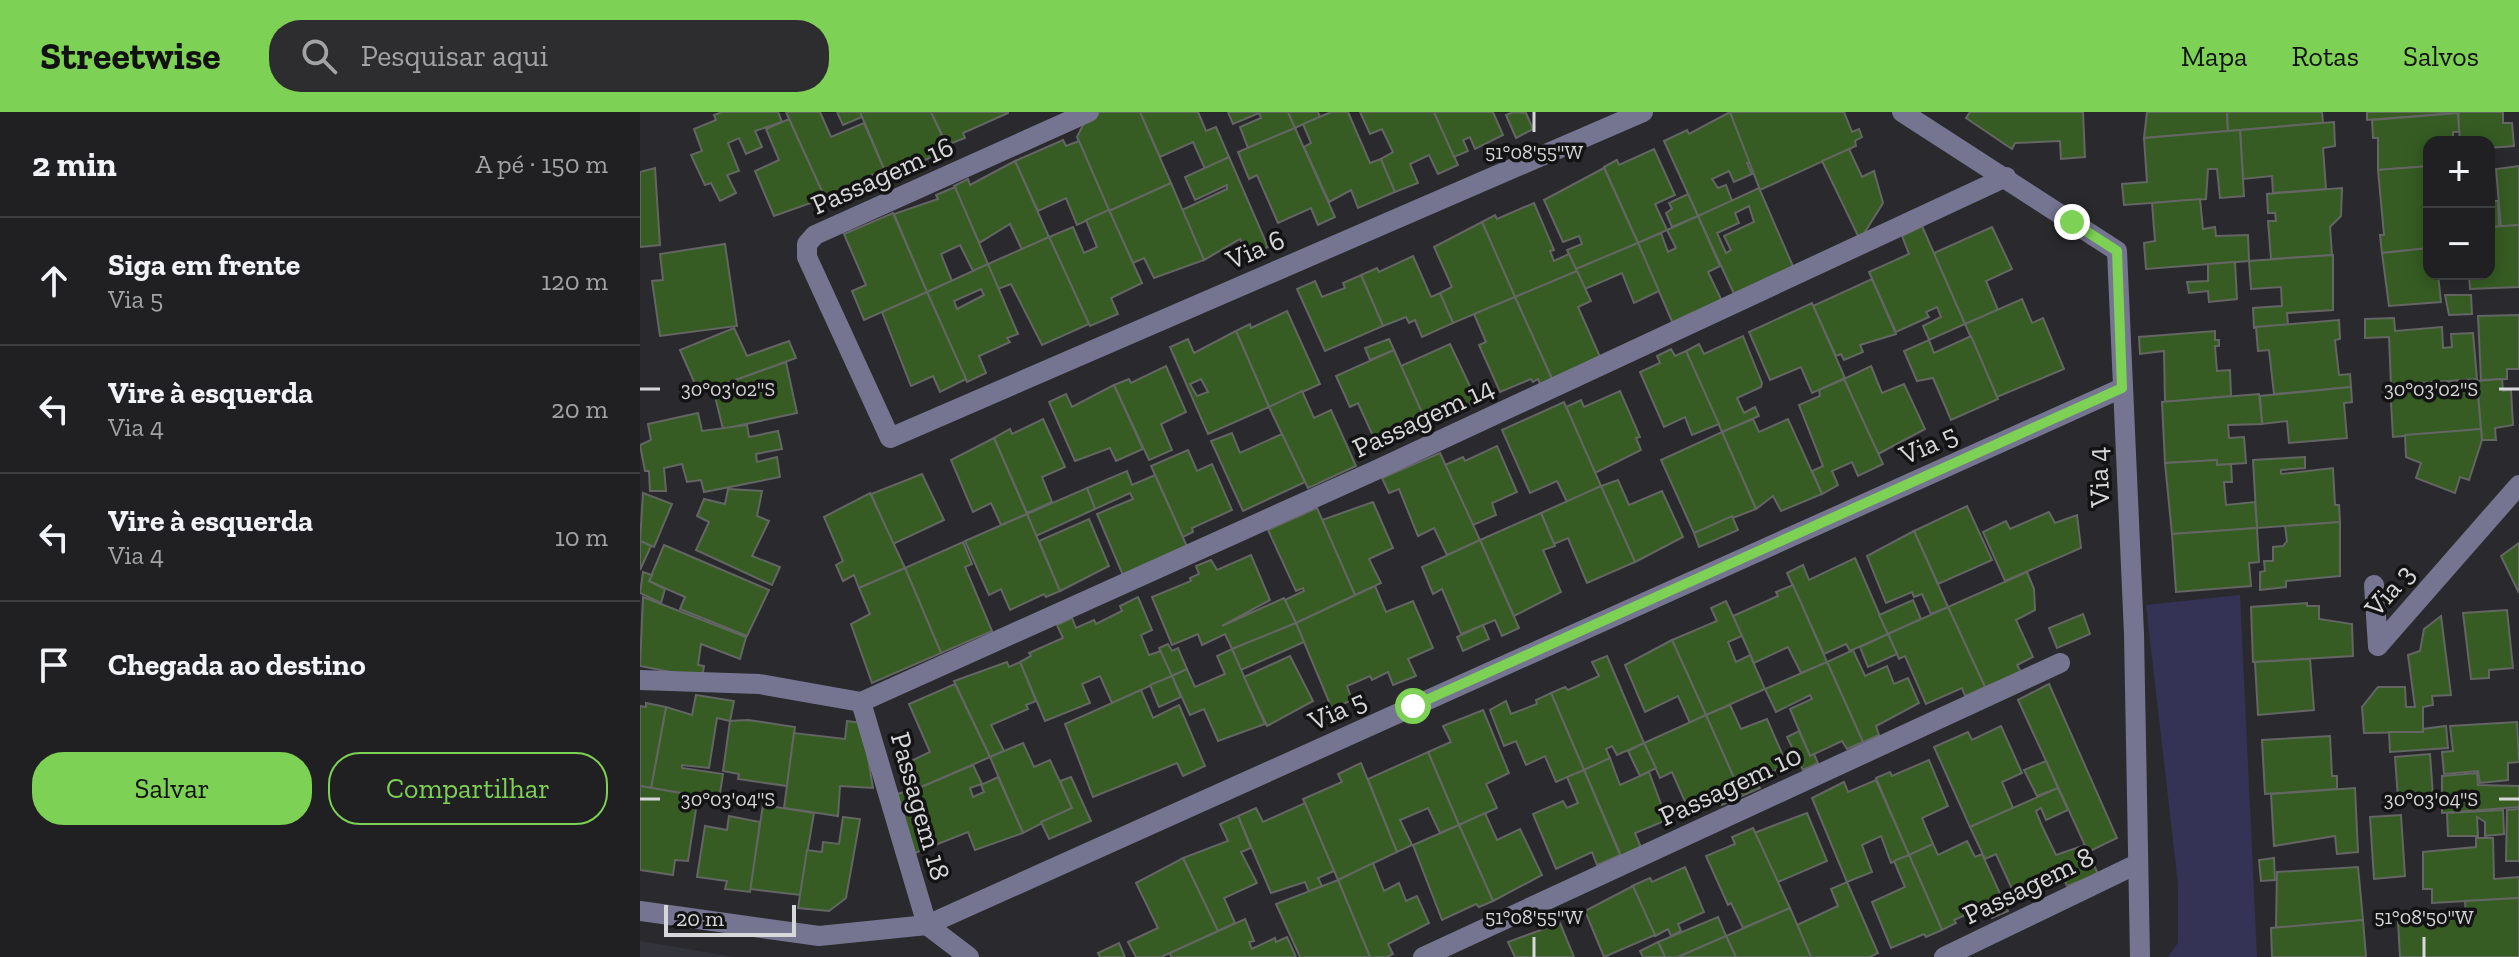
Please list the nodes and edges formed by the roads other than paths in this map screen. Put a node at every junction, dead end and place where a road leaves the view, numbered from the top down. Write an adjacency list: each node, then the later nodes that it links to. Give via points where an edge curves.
1 (1089, 112): 6 (street, Passagem 16, via 815,235 807,244 807,257)
2 (1643, 112): 6 (street, Via 6)
3 (1902, 112): 4 (street, Via 4)
4 (2006, 177): 5 (street, Via 4, via 2117,251); 11 (street, Passagem 14)
5 (2122, 388): 12 (street, Via 4, via 2134,634); 14 (street, Via 5)
6 (890, 438)
7 (2519, 485): 8 (street, Via 3, via 2378,646)
8 (2374, 585)
9 (2060, 663): 16 (street, Passagem 10)
10 (640, 680): 11 (street, via 759,684)
11 (861, 702): 14 (street, Passagem 18)
12 (2137, 864): 17 (street, Passagem 8); 18 (street, Via 4)
13 (640, 911): 14 (street, Via 5, via 819,936)
14 (927, 925): 15 (street)
15 (969, 957)
16 (1423, 957)
17 (1944, 957)
18 (2140, 957)

